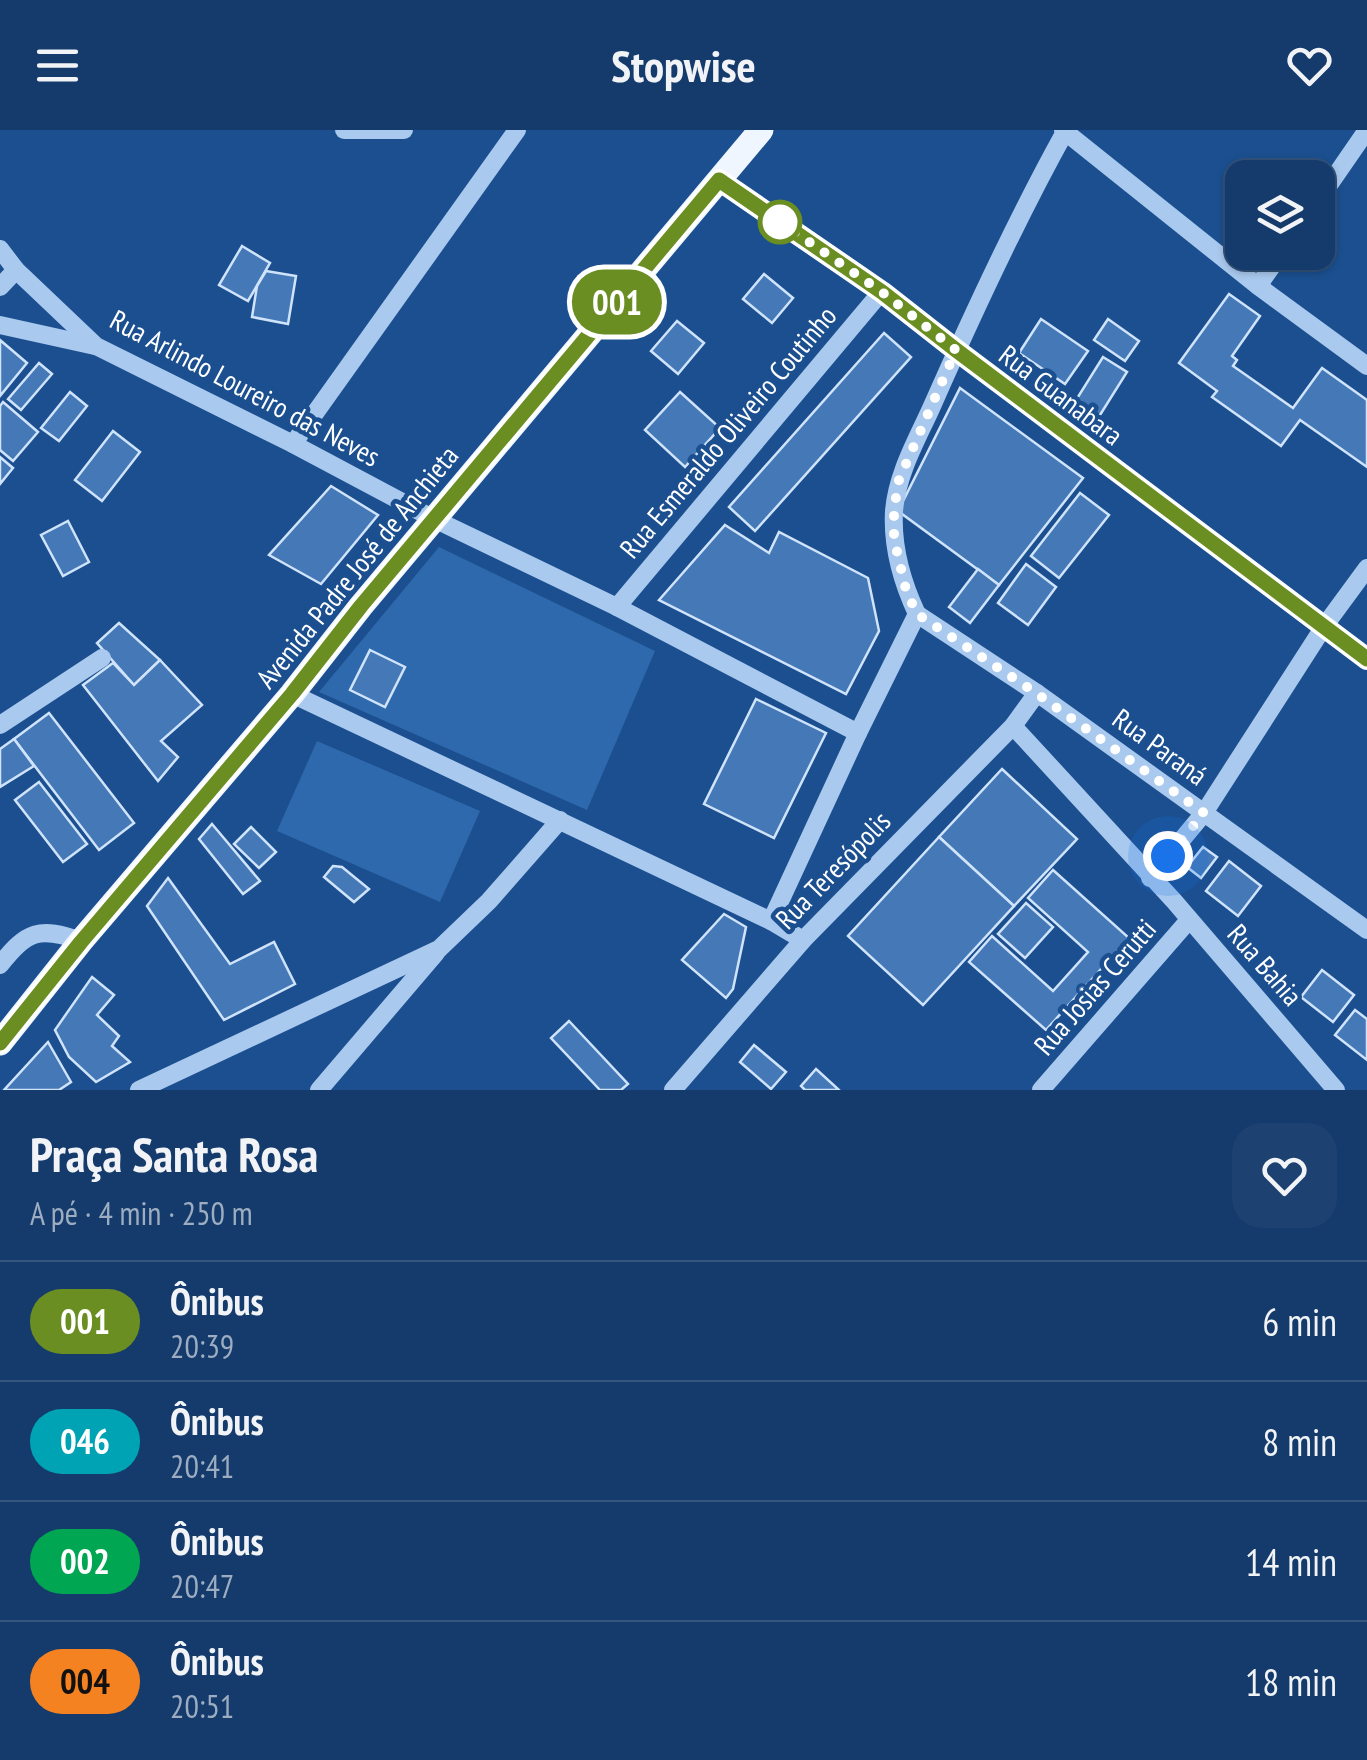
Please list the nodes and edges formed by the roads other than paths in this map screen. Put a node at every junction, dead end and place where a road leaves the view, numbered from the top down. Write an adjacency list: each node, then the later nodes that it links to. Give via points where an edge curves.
1 (344, 130): 2 (street)
2 (404, 130)
3 (517, 130): 19 (street)
4 (761, 130): 8 (main road, Avenida Padre José de Anchieta)
5 (1366, 130): 7 (street)
6 (1065, 131): 12 (street); 17 (street)
7 (1335, 176)
8 (719, 180): 14 (street, Rua Guanabara); 20 (main road, Avenida Padre José de Anchieta)
9 (0, 249): 10 (street, Rua Arlindo Loureiro das Neves)
10 (16, 270): 13 (street); 16 (street, Rua Arlindo Loureiro das Neves)
11 (1269, 270): 12 (street)
12 (1258, 286): 18 (street)
13 (0, 287)
14 (882, 292): 17 (street, Rua Guanabara); 22 (street, Rua Esmeraldo Oliveiro Coutinho)
15 (0, 325): 16 (street)
16 (96, 346): 19 (street, Rua Arlindo Loureiro das Neves)
17 (956, 350): 23 (street, via 899,480 894,509 894,539); 24 (street, Rua Guanabara)
18 (1367, 366)
19 (293, 444): 20 (street, Rua Arlindo Loureiro das Neves)
20 (434, 519): 22 (street); 28 (main road, Avenida Padre José de Anchieta)
21 (1367, 568): 24 (street)
22 (617, 608): 31 (street)
23 (917, 614): 27 (street, Rua Paraná); 31 (street)
24 (1323, 628): 26 (street, Rua Guanabara); 32 (street)
25 (102, 658): 29 (street)
26 (1367, 659)
27 (1036, 693): 30 (street, Rua Teresópolis); 32 (street, Rua Paraná)
28 (292, 694): 33 (street); 39 (main road, Avenida Padre José de Anchieta)
29 (0, 725)
30 (1013, 726): 34 (street, Rua Bahia); 38 (street, Rua Teresópolis)
31 (858, 732): 36 (street)
32 (1204, 813): 34 (street); 37 (street, Rua Paraná)
33 (560, 820): 36 (street); 40 (street)
34 (1150, 878): 35 (street, Rua Bahia)
35 (1190, 920): 46 (street, Rua Josias Cerutti); 47 (street, Rua Bahia)
36 (771, 921): 38 (street)
37 (1367, 930)
38 (802, 940): 45 (street, Rua Teresópolis)
39 (81, 942): 41 (street, via 32,934); 42 (main road, Avenida Padre José de Anchieta)
40 (439, 949): 43 (street); 44 (street)
41 (0, 965)
42 (0, 1044)
43 (140, 1090)
44 (319, 1090)
45 (672, 1090)
46 (1041, 1090)
47 (1336, 1090)

